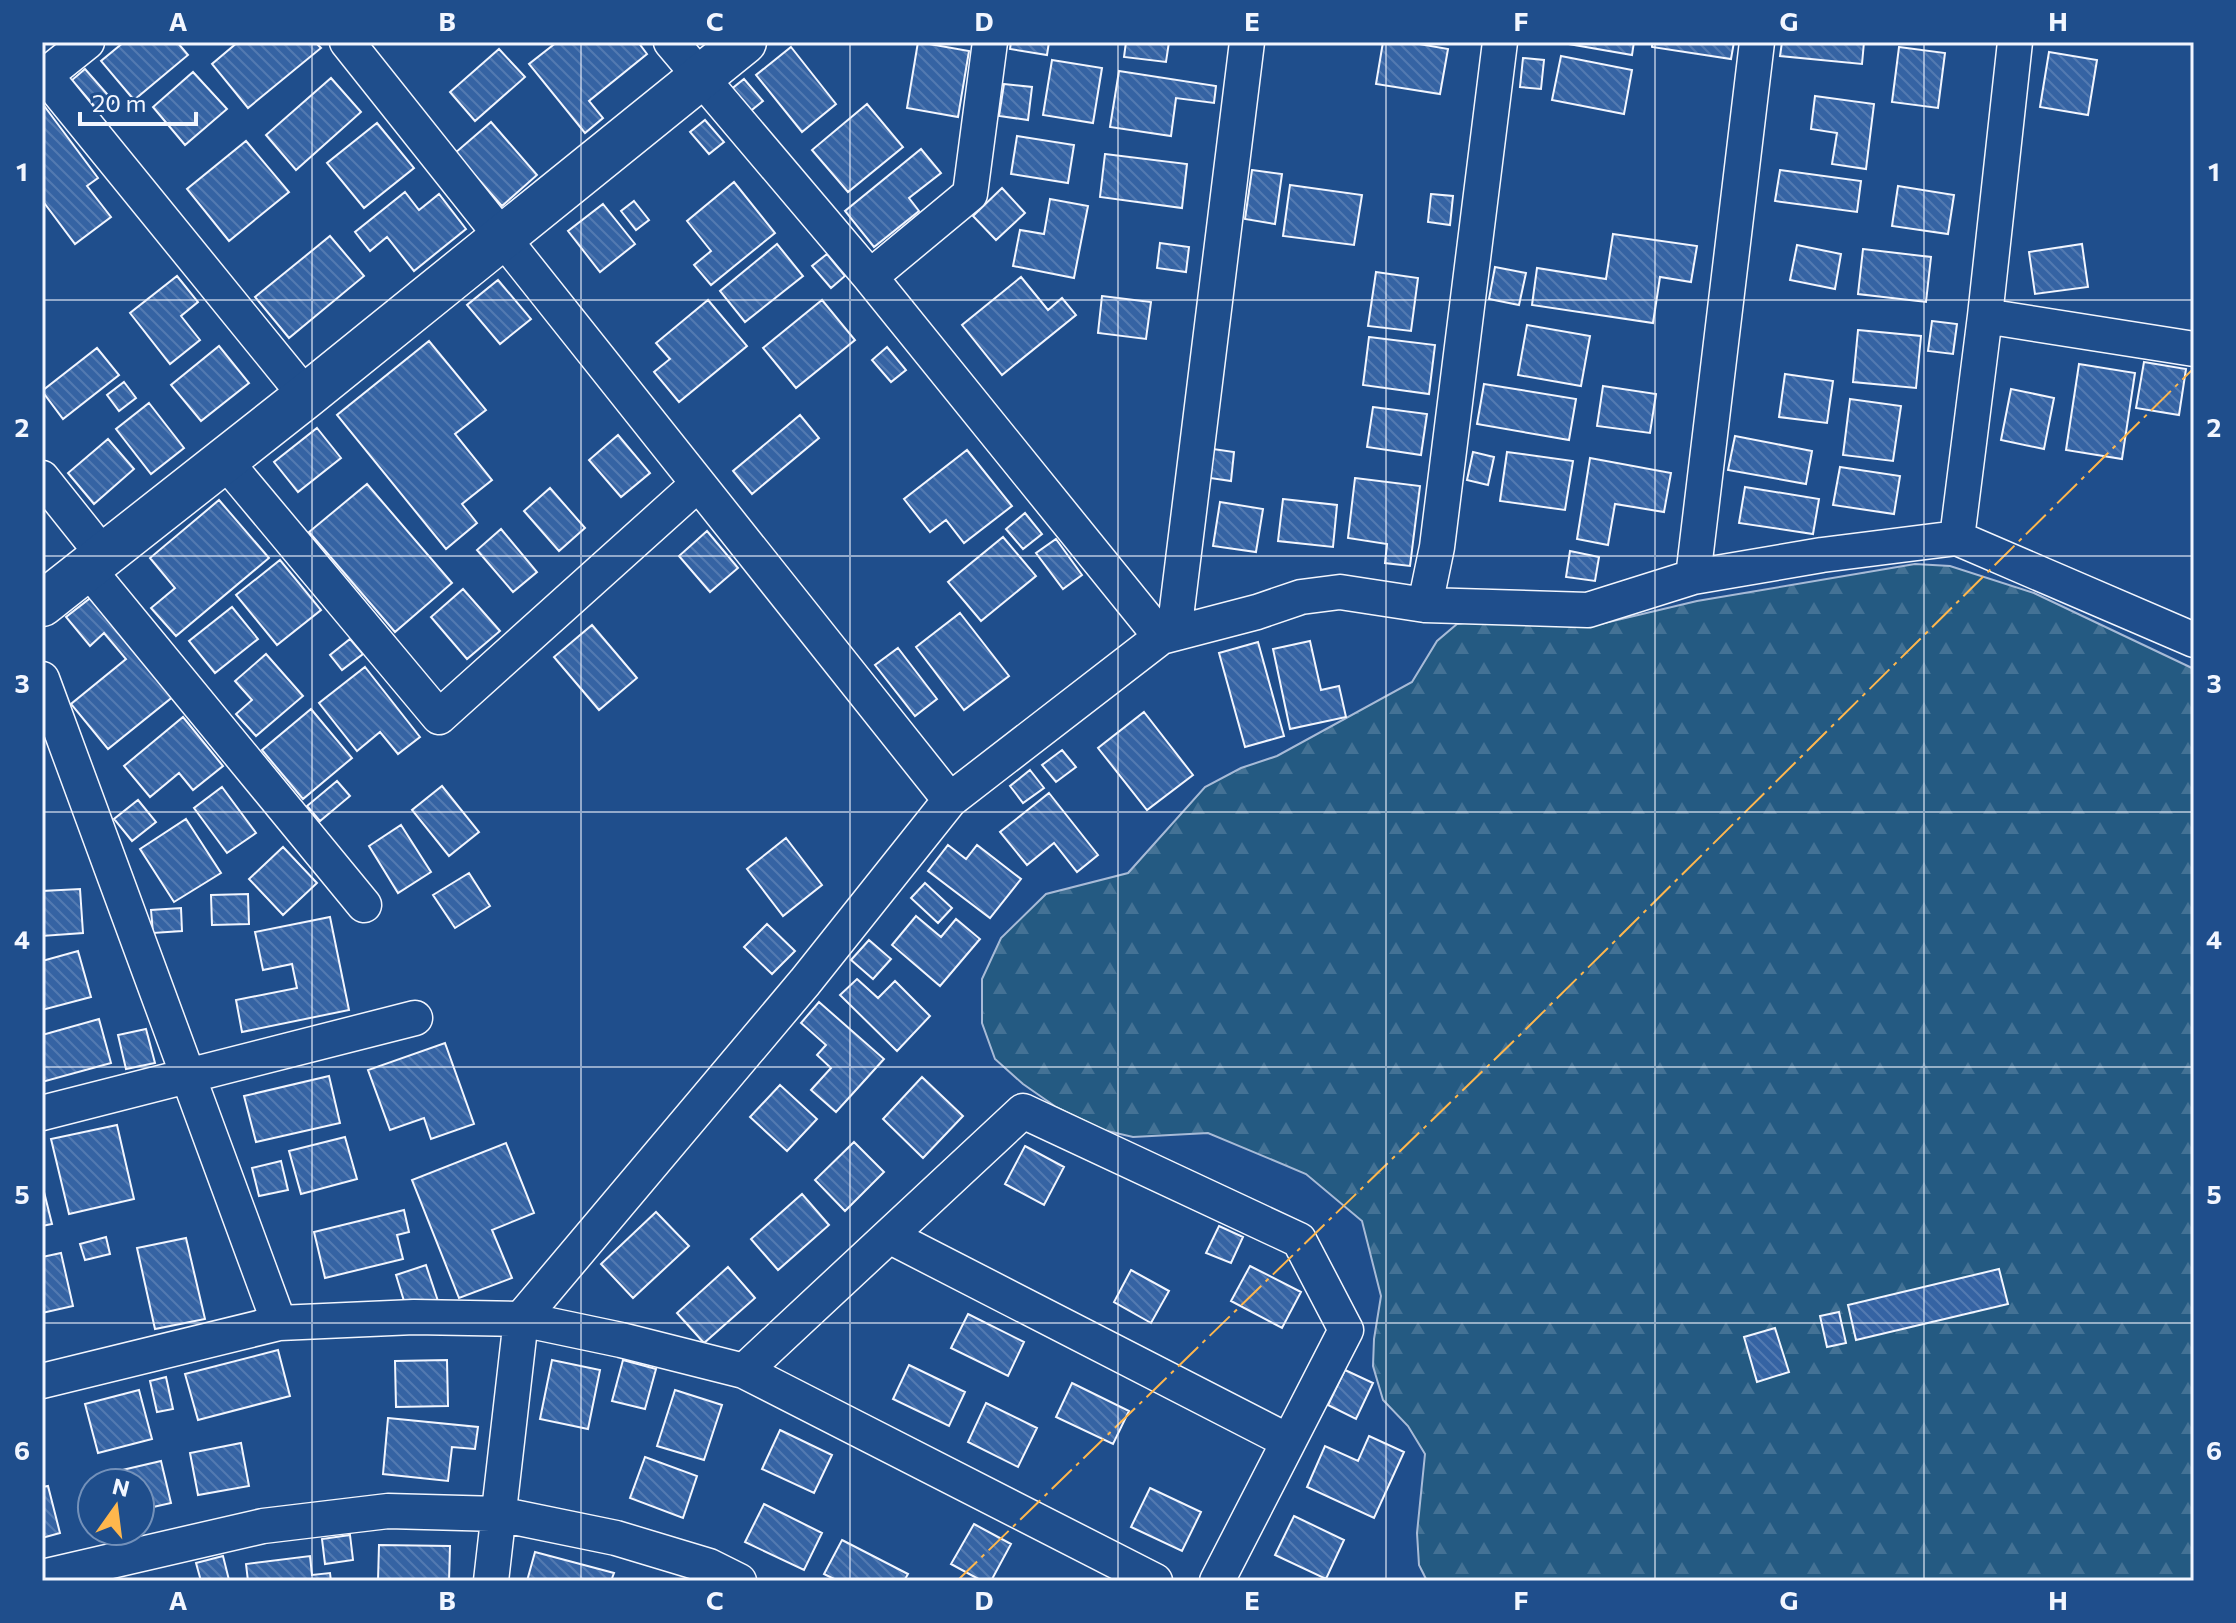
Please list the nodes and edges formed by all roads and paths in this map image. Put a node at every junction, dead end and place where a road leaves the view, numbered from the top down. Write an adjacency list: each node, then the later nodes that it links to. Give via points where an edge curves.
1 (87, 42): 10 (street)
2 (347, 42): 12 (street)
3 (671, 42): 11 (street)
4 (744, 42): 11 (street)
5 (990, 42): 13 (street, via 970,194)
6 (1247, 42): 25 (street)
7 (1500, 42): 24 (street, via 1437,547)
8 (1757, 42): 22 (street)
9 (2015, 42): 14 (street)
10 (44, 77): 16 (street)
11 (700, 78): 12 (street); 13 (street)
12 (502, 237): 16 (street); 19 (street)
13 (870, 277): 25 (street)
14 (1985, 316): 15 (street); 20 (street)
15 (2194, 349)
16 (306, 396): 17 (street)
17 (225, 461): 19 (street, via 439,717); 21 (street)
18 (42, 478): 21 (street)
19 (698, 484): 28 (street)
20 (1957, 538): 22 (street); 26 (street)
21 (96, 563): 23 (street); 29 (street)
22 (1693, 577): 24 (street, via 1588,610)
23 (42, 604)
24 (1425, 605): 25 (street, via 1340,592 1301,597)
25 (1168, 635): 28 (street)
26 (2194, 640)
27 (42, 679): 31 (street)
28 (950, 800): 34 (street, via 805,982)
29 (364, 905)
30 (415, 1018): 31 (street)
31 (186, 1076): 32 (street); 35 (street)
32 (42, 1113)
33 (889, 1236): 36 (street); 38 (street); 38 (street, via 1023,1111 1299,1240 1346,1330)
34 (521, 1319): 35 (street); 36 (street); 39 (street)
35 (279, 1323): 37 (street)
36 (744, 1371): 43 (street)
37 (42, 1381)
38 (1288, 1441): 44 (street)
39 (499, 1514): 40 (street, via 388,1511 263,1526); 41 (street); 42 (street, via 616,1538 709,1566)
40 (42, 1577)
41 (491, 1581)
42 (739, 1581)
43 (1155, 1581)
44 (1217, 1581)

